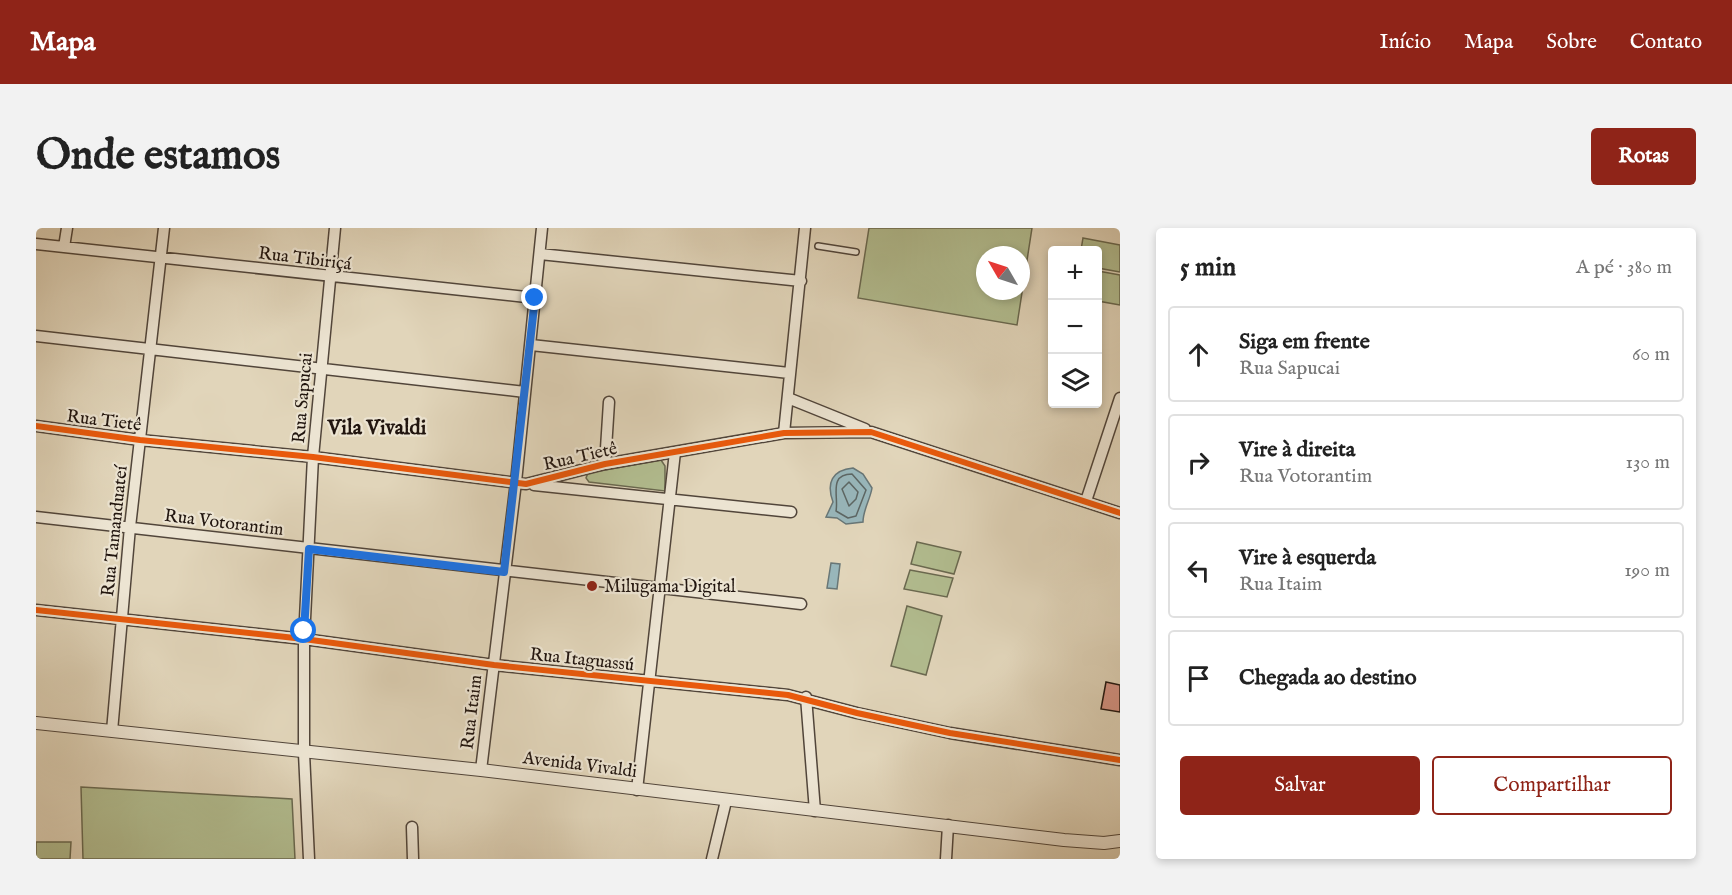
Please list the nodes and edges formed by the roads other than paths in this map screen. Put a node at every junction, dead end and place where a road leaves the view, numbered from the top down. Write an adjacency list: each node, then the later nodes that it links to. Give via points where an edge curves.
1 (67, 228): 8 (street)
2 (164, 228): 11 (street, Rua Tamanduateí)
3 (335, 228): 12 (street, Rua Sapucai)
4 (542, 228): 10 (street, Rua Itaim)
5 (806, 228): 13 (street)
6 (36, 244): 8 (street, Rua Tibiriçá)
7 (818, 246): 9 (lane)
8 (64, 248): 11 (street, Rua Tibiriçá)
9 (856, 252)
10 (540, 254): 13 (street); 14 (street, Rua Itaim)
11 (162, 257): 12 (street, Rua Tibiriçá); 17 (street, Rua Tamanduateí)
12 (330, 278): 14 (street, Rua Tibiriçá); 18 (street, Rua Sapucai)
13 (801, 281): 19 (street)
14 (535, 298): 16 (street, Rua Itaim)
15 (36, 336): 17 (street)
16 (531, 345): 19 (street); 20 (street, Rua Itaim)
17 (152, 350): 18 (street); 27 (street, Rua Tamanduateí)
18 (322, 369): 20 (street); 29 (street, Rua Sapucai)
19 (789, 373): 21 (street)
20 (525, 392): 32 (street, Rua Itaim)
21 (788, 398): 25 (street); 26 (street)
22 (1120, 399): 35 (street)
23 (609, 402): 30 (street)
24 (36, 426): 27 (street, Rua Tietê)
25 (871, 432): 26 (street, Rua Tietê); 35 (street, Rua Tietê)
26 (784, 433): 28 (street, Rua Tietê)
27 (140, 440): 29 (street, Rua Tietê); 39 (street, Rua Tamanduateí)
28 (675, 452): 30 (street, Rua Tietê); 34 (street)
29 (313, 457): 32 (street, Rua Tietê); 40 (street, Rua Sapucai)
30 (605, 464): 31 (street, Rua Tietê)
31 (582, 469): 32 (street, Rua Tietê); 33 (street, via 580,477)
32 (521, 483): 33 (street); 41 (street, Rua Itaim)
33 (585, 489): 34 (street)
34 (671, 497): 36 (street); 42 (street)
35 (1086, 501): 37 (street, Rua Tietê)
36 (790, 512)
37 (1120, 513)
38 (36, 517): 39 (street, Rua Votorantim)
39 (130, 527): 40 (street, Rua Votorantim); 45 (street, Rua Tamanduateí)
40 (309, 549): 41 (street, Rua Votorantim); 46 (street, Rua Sapucai)
41 (504, 572): 42 (street, Rua Votorantim); 47 (street, Rua Itaim)
42 (661, 590): 43 (street, Rua Votorantim); 48 (street)
43 (801, 604)
44 (36, 610): 45 (street, Rua Itaguassú)
45 (121, 620): 46 (street, Rua Itaguassú); 51 (street, Rua Tamanduateí)
46 (304, 639): 47 (street, Rua Itaguassú); 52 (street, Rua Sapucai)
47 (494, 664): 48 (street, Rua Itaguassú); 54 (street, Rua Itaim)
48 (650, 681): 49 (street, Rua Itaguassú); 55 (street)
49 (806, 697): 53 (street, Rua Itaguassú, via 857,713 950,733); 57 (street)
50 (36, 723): 51 (street, Avenida Vivaldi)
51 (112, 731): 52 (street, Avenida Vivaldi)
52 (304, 753): 54 (street, Avenida Vivaldi); 61 (street, Rua Sapucai)
53 (1120, 760)
54 (481, 770): 55 (street, Avenida Vivaldi)
55 (637, 790): 56 (street, Avenida Vivaldi)
56 (726, 801): 57 (street, Avenida Vivaldi); 63 (street)
57 (815, 811): 58 (street, Avenida Vivaldi)
58 (948, 825): 60 (street, Avenida Vivaldi, via 1064,840); 64 (street)
59 (412, 827): 62 (street)
60 (1120, 841)
61 (309, 859)
62 (413, 859)
63 (712, 859)
64 (946, 859)

